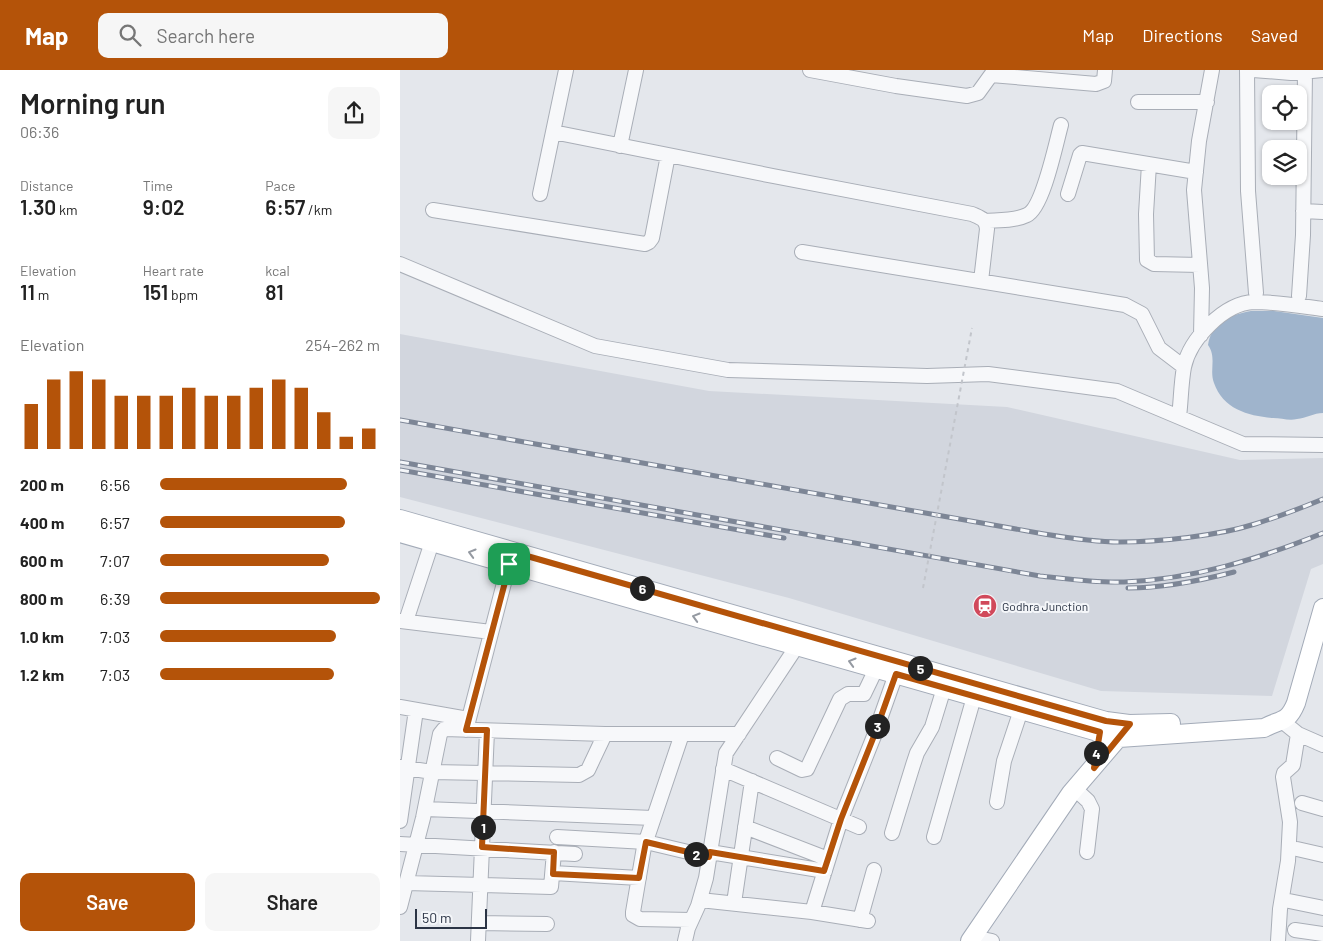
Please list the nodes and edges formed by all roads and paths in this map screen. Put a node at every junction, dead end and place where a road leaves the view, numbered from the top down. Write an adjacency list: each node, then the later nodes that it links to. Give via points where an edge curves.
1 (566, 70): 13 (street)
2 (636, 70): 14 (street)
3 (814, 70): 4 (street, via 968,96 978,93 992,75 1096,84 1104,81)
4 (1105, 70)
5 (1212, 70): 11 (street)
6 (1247, 70): 28 (street, via 1248,192)
7 (1261, 70): 9 (street)
8 (1323, 70): 9 (street)
9 (1303, 71): 21 (street)
10 (1138, 102): 11 (street)
11 (1207, 102): 17 (street)
12 (1062, 125): 23 (street, via 1044,189 1035,208 1029,215 1018,218)
13 (553, 132): 14 (street); 18 (street)
14 (620, 146): 15 (street)
15 (668, 155): 20 (street, via 652,238 646,244); 23 (street, via 972,214)
16 (1149, 164): 17 (street); 19 (street, via 1082,153); 26 (street, via 1147,260 1154,264)
17 (1196, 172): 26 (street, via 1194,190)
18 (540, 194)
19 (1068, 194)
20 (434, 210)
21 (1303, 211): 22 (street); 29 (street)
22 (1323, 212)
23 (984, 221): 27 (street, via 988,229)
24 (802, 252): 27 (street)
25 (400, 264): 34 (street, via 595,346 728,370 926,376 988,374 1117,391)
26 (1200, 266): 32 (street)
27 (981, 281): 33 (street, via 1135,309 1142,314 1160,348)
28 (1256, 293)
29 (1299, 296)
30 (1323, 309): 32 (street, via 1254,302 1243,304 1220,316)
31 (972, 328): 40 (path, bridge)
32 (1201, 335): 33 (street)
33 (1184, 367): 34 (street)
34 (1179, 417): 35 (street, via 1244,444)
35 (1323, 445)
36 (400, 520): 39 (main road)
37 (400, 533): 38 (main road)
38 (432, 542): 39 (main road, one-way to 38); 42 (street)
39 (511, 558): 43 (street); 44 (main road)
40 (923, 588)
41 (1323, 608): 52 (main road, via 1296,703 1291,714)
42 (403, 621): 43 (street)
43 (491, 632): 53 (street)
44 (799, 640): 45 (main road, one-way to 44); 54 (main road); 59 (street)
45 (876, 669): 46 (main road); 62 (street, via 866,692 848,694 840,699 807,769 802,770)
46 (896, 674): 47 (main road); 76 (street)
47 (944, 688): 48 (main road); 80 (street, via 932,727 917,753)
48 (974, 697): 51 (main road); 82 (street)
49 (400, 707): 50 (street)
50 (416, 710): 53 (street); 63 (street)
51 (1021, 710): 54 (main road); 70 (street, via 1004,761)
52 (1278, 722): 56 (main road, via 1264,728); 60 (street)
53 (467, 724): 55 (street); 66 (street, via 442,731)
54 (1103, 727): 56 (main road); 64 (main road)
55 (487, 730): 57 (street); 67 (street)
56 (1124, 731): 64 (main road)
57 (604, 734): 58 (street); 67 (street, via 588,770 579,776)
58 (682, 734): 59 (street); 75 (street)
59 (739, 734): 65 (street, via 726,753)
60 (1298, 734): 61 (street); 115 (street, via 1293,765 1283,777 1290,822)
61 (1323, 745)
62 (777, 758)
63 (404, 768): 66 (street); 77 (street)
64 (1094, 768): 69 (main road)
65 (724, 769): 68 (street); 91 (street)
66 (432, 772): 67 (street); 73 (street)
67 (485, 774): 74 (street)
68 (752, 781): 76 (street); 78 (street)
69 (1075, 789): 89 (street, via 1092,809); 111 (main road)
70 (997, 802)
71 (1302, 803): 72 (street)
72 (1323, 808)
73 (425, 809): 74 (street); 85 (street)
74 (483, 810): 75 (street); 86 (street)
75 (653, 818): 83 (street)
76 (841, 819): 79 (street); 94 (street)
77 (400, 821)
78 (745, 827): 93 (street); 94 (street)
79 (859, 827)
80 (892, 833)
81 (557, 837): 83 (street)
82 (934, 837)
83 (646, 842): 91 (street); 97 (street)
84 (400, 844): 85 (street)
85 (416, 845): 86 (street); 98 (street)
86 (482, 847): 88 (street); 99 (street)
87 (1297, 850): 92 (street)
88 (554, 852): 90 (street); 96 (street)
89 (1087, 852)
90 (575, 854)
91 (710, 854): 93 (street); 100 (street)
92 (1323, 856)
93 (740, 857): 94 (street); 102 (street)
94 (826, 865): 105 (street)
95 (874, 870): 105 (street, via 864,920)
96 (553, 874): 97 (street); 99 (street, via 552,886 547,888)
97 (639, 878): 106 (street, via 633,912 637,918)
98 (406, 883): 99 (street); 103 (street)
99 (480, 886): 107 (street)
100 (700, 900): 102 (street); 106 (street)
101 (1289, 901): 104 (street)
102 (734, 903): 105 (street)
103 (400, 907)
104 (1323, 908)
105 (812, 912)
106 (691, 920): 113 (street)
107 (479, 923): 108 (street); 112 (street)
108 (547, 924)
109 (1295, 930): 110 (street)
110 (1323, 934)
111 (973, 940): 114 (street)
112 (478, 941)
113 (685, 941)
114 (992, 941)
115 (1278, 941)

